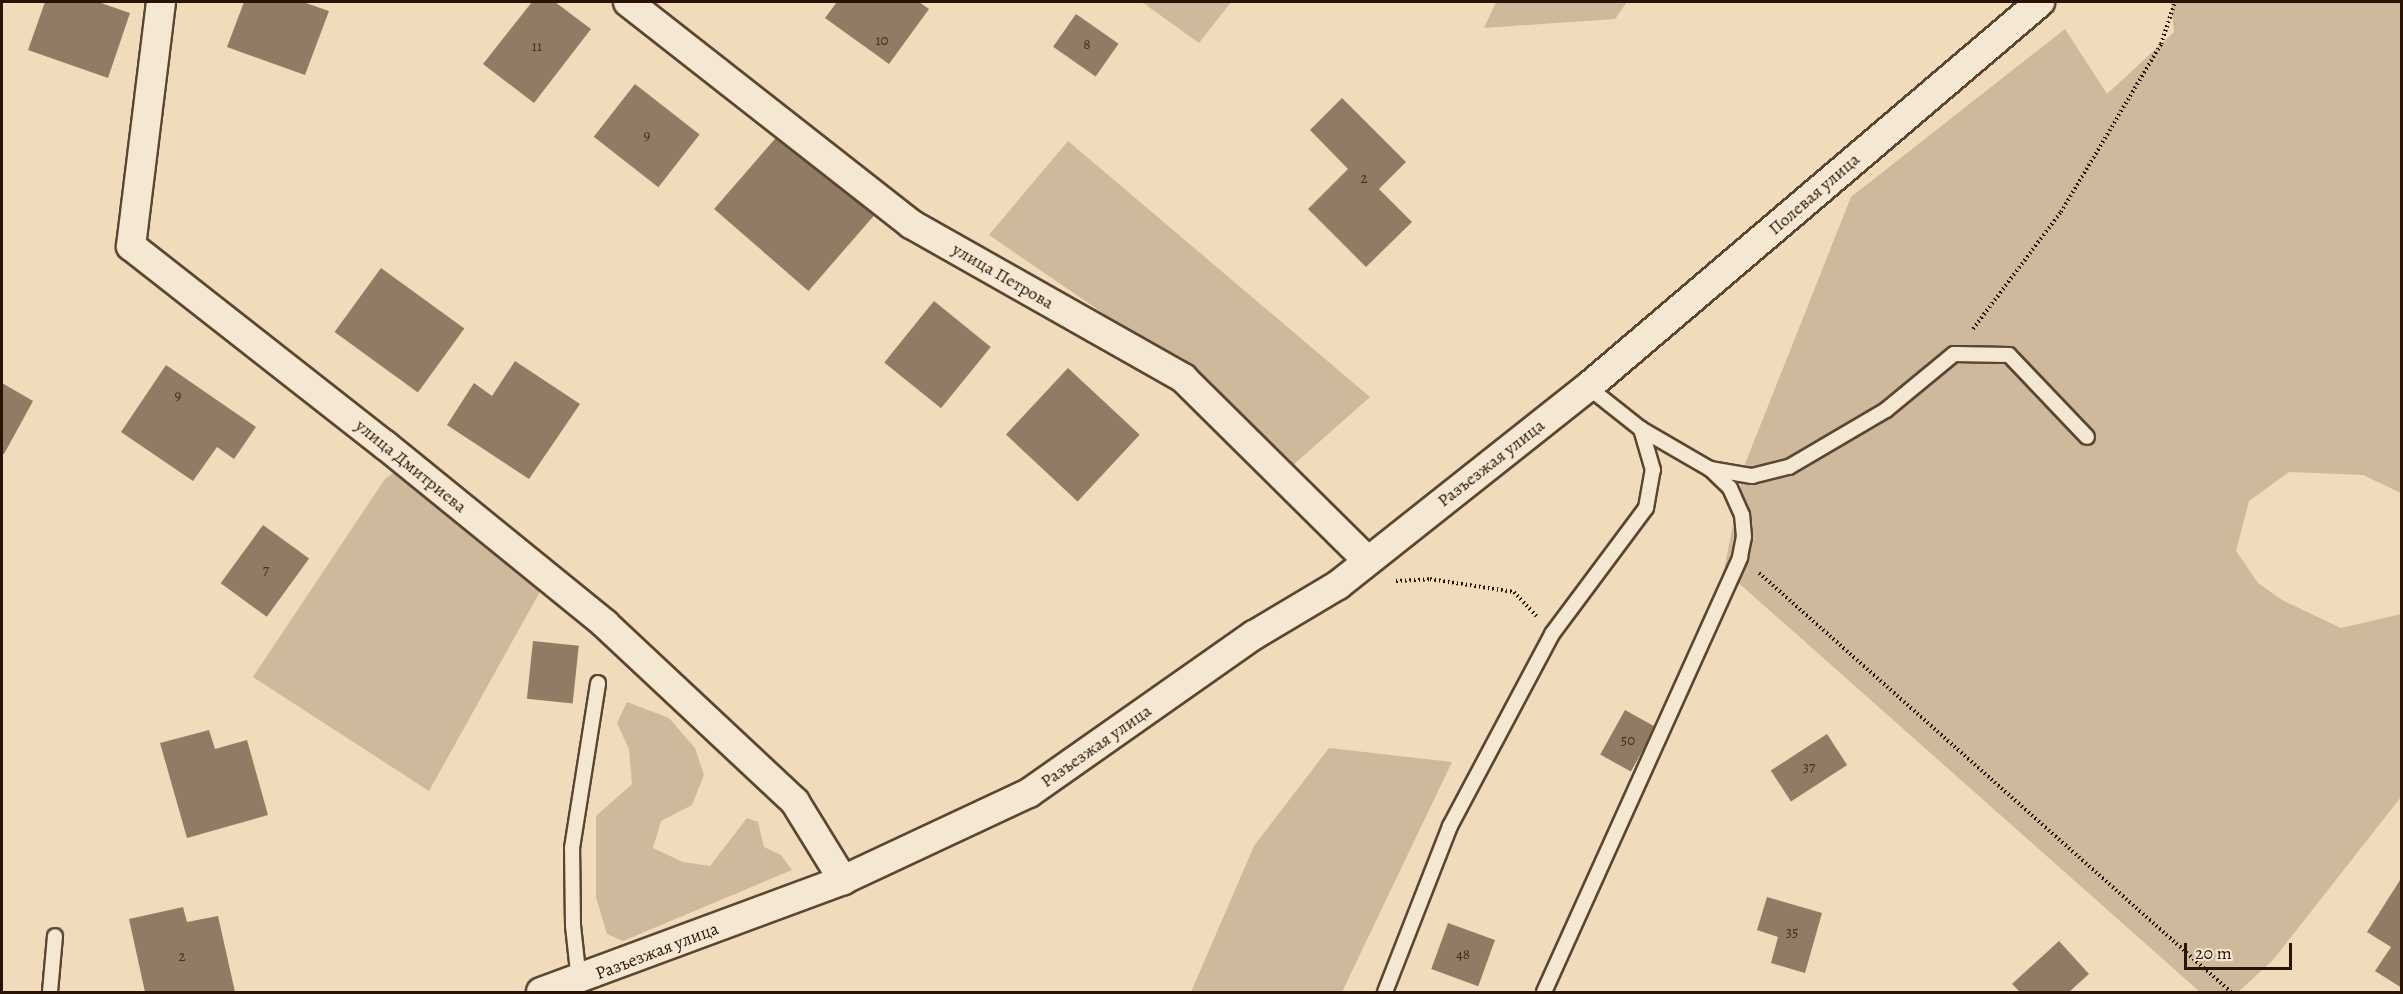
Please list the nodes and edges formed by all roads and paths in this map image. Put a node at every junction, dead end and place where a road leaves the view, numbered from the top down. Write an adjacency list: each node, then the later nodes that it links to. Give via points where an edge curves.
1 (161, 2): 15 (street, улица Дмитриева, via 131,246 605,624 795,802)
2 (628, 2): 11 (street, улица Петрова, via 910,224 1183,378)
3 (2040, 2): 6 (street, Полевая улица)
4 (2175, 2): 5 (path, via 2161,44 2061,212)
5 (1954, 354): 8 (lane, via 2009,355); 9 (lane, via 1886,410 1789,467 1752,476)
6 (1588, 387): 7 (lane); 11 (street, Разъезжая улица)
7 (1641, 429): 9 (lane); 13 (lane, via 1653,470 1646,508)
8 (2087, 437)
9 (1710, 469): 10 (lane, via 1730,488 1742,515)
10 (1740, 557): 21 (lane); 22 (path)
11 (1367, 560): 12 (street, Разъезжая улица)
12 (1338, 585): 13 (path, via 1430,579 1514,592); 15 (street, Разъезжая улица, via 1254,635 1029,794)
13 (1552, 634): 20 (lane, via 1450,826)
14 (598, 683): 17 (lane, via 572,848 573,926)
15 (843, 880): 17 (street, Разъезжая улица)
16 (55, 936): 18 (lane)
17 (579, 981): 19 (street, Разъезжая улица)
18 (50, 993)
19 (541, 993)
20 (1385, 993)
21 (1544, 993)
22 (2231, 993)

